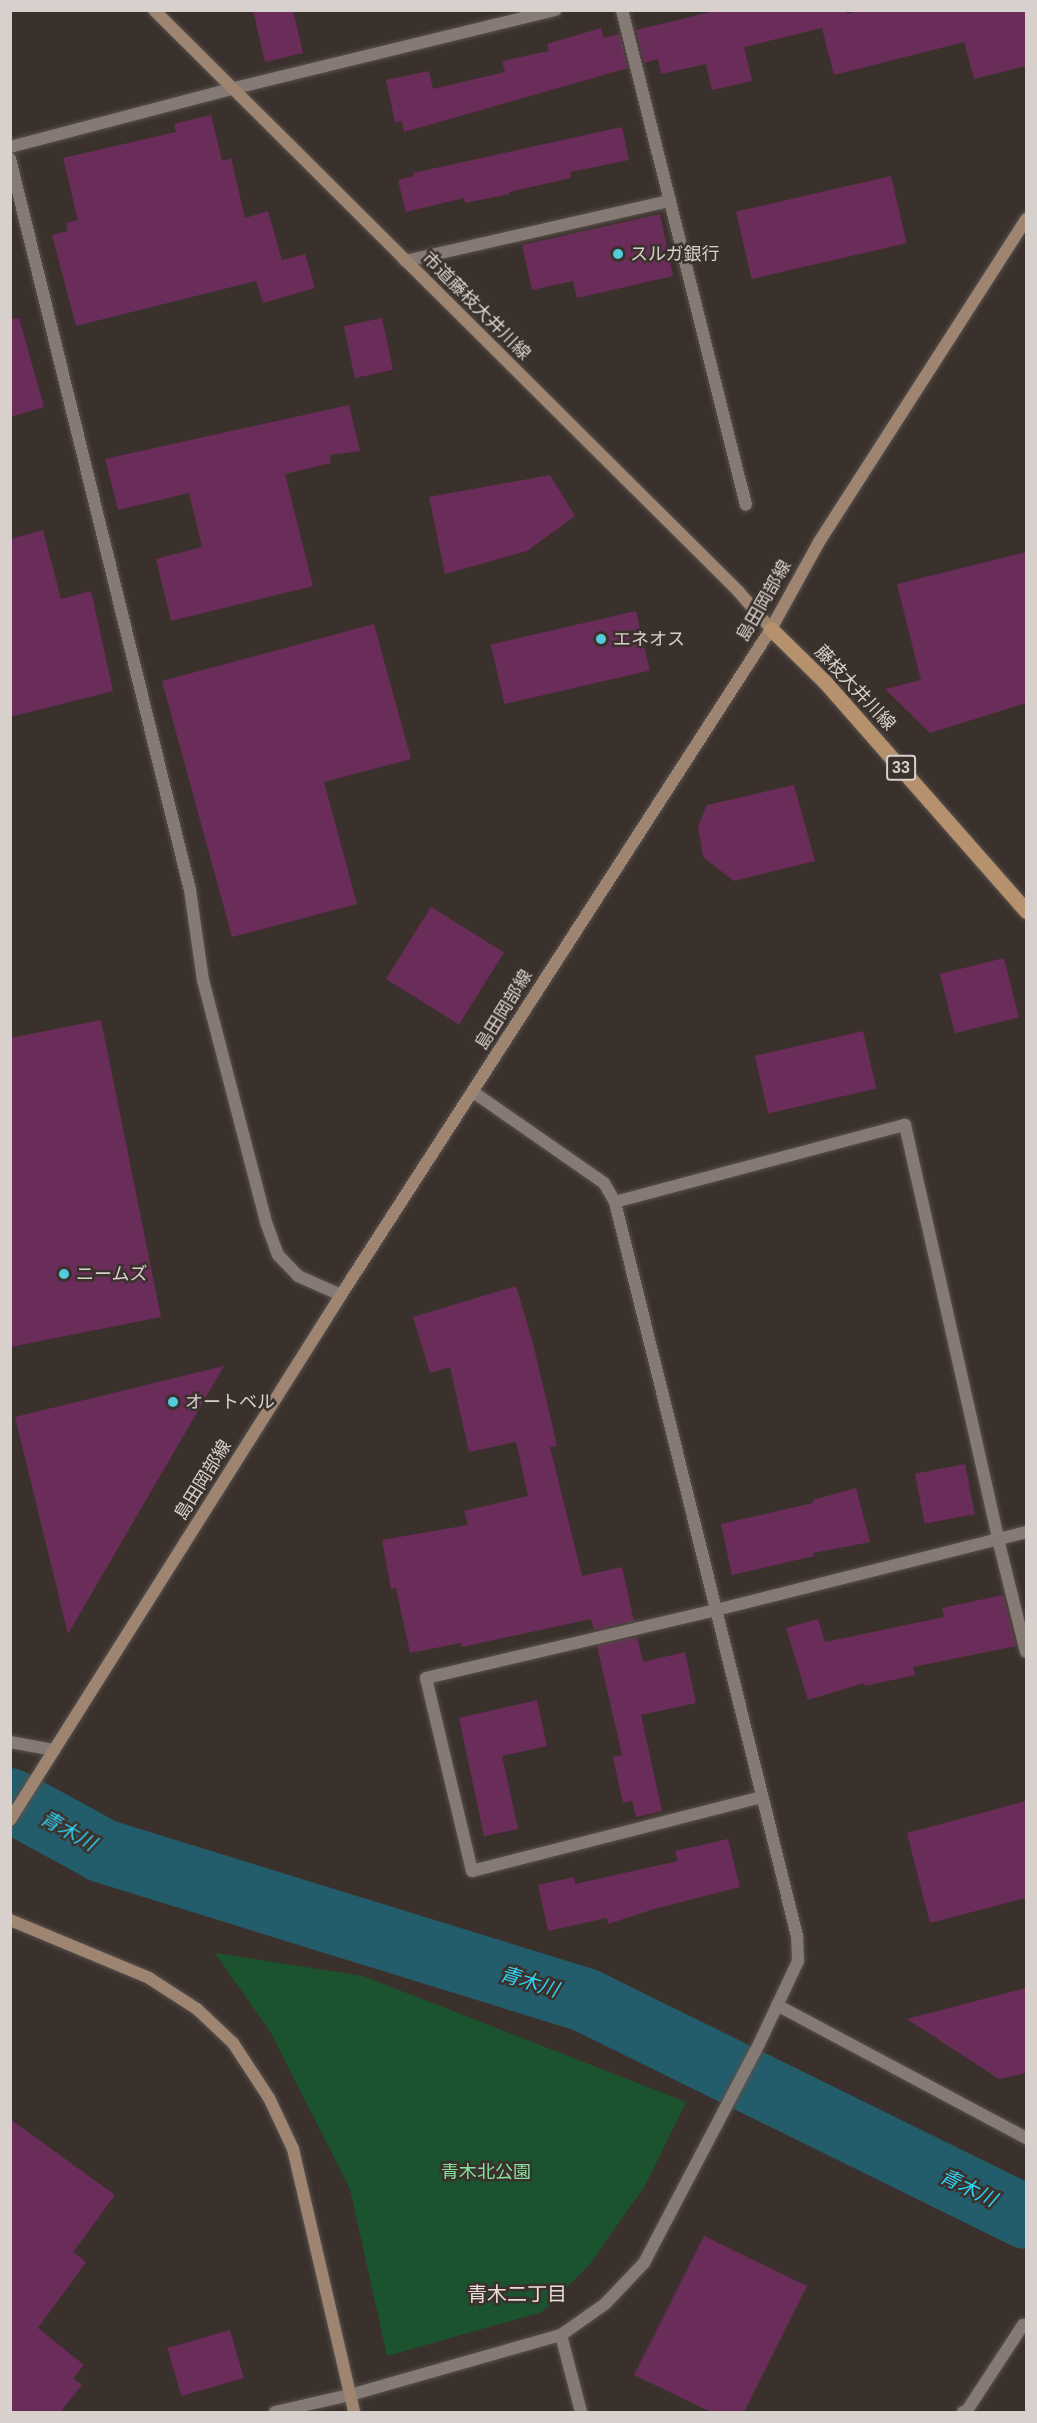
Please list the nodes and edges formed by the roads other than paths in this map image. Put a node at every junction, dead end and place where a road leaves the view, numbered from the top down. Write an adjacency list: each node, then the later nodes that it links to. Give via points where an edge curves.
1 (154, 10): 4 (main road, 市道藤枝大井川線)
2 (556, 10): 4 (street)
3 (622, 10): 7 (street)
4 (231, 90): 5 (street); 9 (main road, 市道藤枝大井川線)
5 (10, 147)
6 (10, 159): 15 (street, via 190,890 203,980 267,1225 278,1255 298,1276)
7 (670, 201): 9 (street); 10 (street)
8 (1026, 219): 11 (main road, 島田岡部線, via 819,542)
9 (405, 261): 11 (main road, 市道藤枝大井川線, via 739,592)
10 (746, 505)
11 (771, 629): 12 (main road, 藤枝大井川線 / 33, via 825,682); 13 (main road, 島田岡部線)
12 (1026, 911)
13 (473, 1092): 14 (street, via 604,1183); 15 (main road, 島田岡部線)
14 (615, 1202): 17 (street, via 905,1125); 18 (street)
15 (341, 1295): 21 (main road, 島田岡部線)
16 (1026, 1532): 17 (street)
17 (998, 1539): 18 (street); 19 (street)
18 (716, 1610): 22 (street); 22 (street, via 426,1678 472,1871)
19 (1026, 1652)
20 (10, 1742): 21 (street)
21 (51, 1755): 23 (main road, 島田岡部線)
22 (762, 1797): 25 (street, via 797,1936 798,1961)
23 (10, 1820)
24 (10, 1920): 29 (main road, via 148,1978 197,2009 232,2043 269,2098 293,2149)
25 (777, 2005): 26 (street); 28 (street, via 644,2263 605,2304)
26 (1026, 2138)
27 (1026, 2327): 33 (street, via 1023,2325)
28 (561, 2335): 29 (street); 32 (street)
29 (350, 2395): 30 (street); 31 (main road)
30 (274, 2412)
31 (354, 2412)
32 (581, 2412)
33 (963, 2412)

